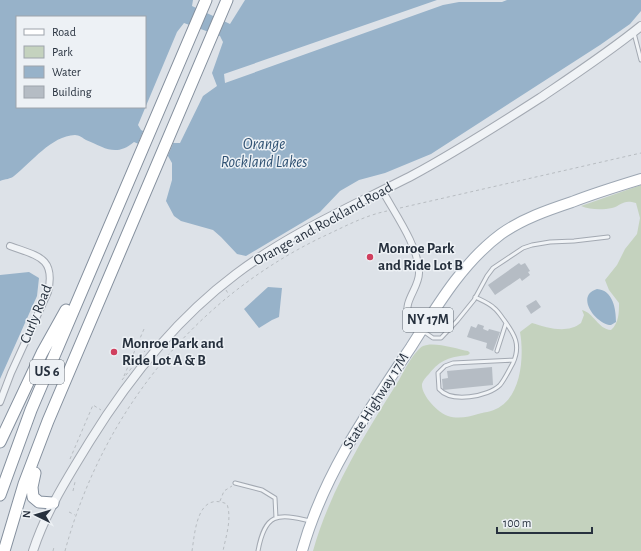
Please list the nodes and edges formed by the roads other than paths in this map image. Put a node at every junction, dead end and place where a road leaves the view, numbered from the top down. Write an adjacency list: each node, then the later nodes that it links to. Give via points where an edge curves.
1 (227, 0): 16 (highway, US 6)
2 (204, 3): 10 (highway, US 6)
3 (641, 26): 4 (street, Orange and Rockland Road)
4 (634, 32): 5 (lane); 7 (street, Orange and Rockland Road, via 486,133)
5 (641, 60)
6 (641, 179): 13 (main road, State Highway 17M / NY 17M, via 559,206 503,233 483,248 460,274)
7 (382, 190): 13 (street, via 416,257 418,278 407,310); 21 (street, Orange and Rockland Road, via 268,252 231,278 195,310 132,378 100,425)
8 (608, 237): 11 (lane, via 528,246 493,268)
9 (10, 246): 17 (street, Curly Road, via 39,257 50,270 51,280)
10 (98, 251): 18 (highway, via 42,353); 20 (highway, US 6, via 31,410)
11 (475, 297): 12 (lane, via 495,309); 13 (lane, via 441,338 433,338)
12 (506, 323): 14 (lane); 15 (lane, via 516,338)
13 (421, 330): 23 (main road, State Highway 17M / NY 17M, via 344,451)
14 (497, 351)
15 (514, 360): 15 (lane, via 502,383 490,391 467,398 442,393 439,389 438,373 445,366)
16 (69, 370): 21 (highway, via 32,487 36,501); 24 (highway, US 6, via 31,464)
17 (0, 402)
18 (0, 442)
19 (235, 483): 22 (lane, via 262,490 275,498)
20 (0, 495)
21 (53, 504): 25 (street, Orange and Rockland Road)
22 (276, 518): 23 (lane, via 289,516); 26 (lane, via 267,524)
23 (312, 521): 27 (main road, State Highway 17M / NY 17M)
24 (4, 551)
25 (33, 551)
26 (258, 551)
27 (302, 551)

